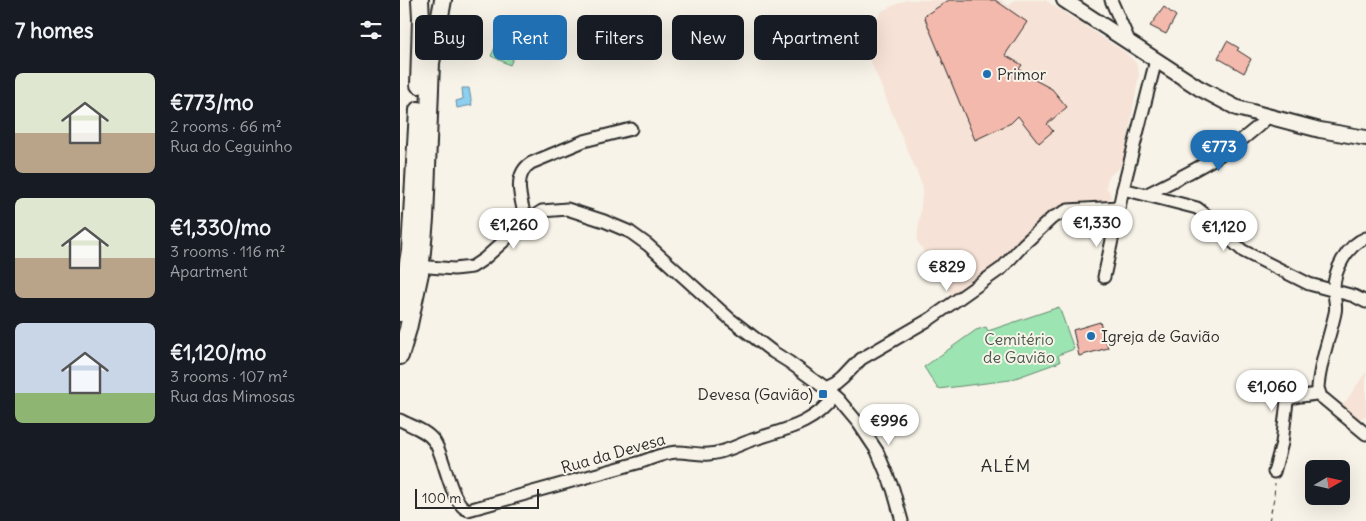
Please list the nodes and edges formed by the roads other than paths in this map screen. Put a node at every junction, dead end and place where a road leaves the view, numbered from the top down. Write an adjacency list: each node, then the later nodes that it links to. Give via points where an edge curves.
1 (420, 0): 21 (highway, via 413,217)
2 (443, 0): 22 (highway, via 431,64 420,266)
3 (1064, 0): 5 (main road)
4 (1111, 0): 5 (street)
5 (1130, 43): 6 (main road)
6 (1156, 60): 7 (main road, via 1216,98); 10 (street)
7 (1268, 117): 9 (main road); 11 (street, via 1254,132 1218,158)
8 (631, 129): 14 (street, via 584,141 524,168 519,183)
9 (1366, 138)
10 (1124, 189): 11 (street); 12 (street)
11 (1147, 194): 19 (street, via 1197,208 1243,251 1309,284)
12 (1119, 207): 13 (street, via 1076,209); 15 (street)
13 (1059, 214): 15 (street); 24 (street, via 1002,268 930,319 861,359 843,378 842,392)
14 (526, 222): 17 (street, via 472,267); 24 (street, via 542,211 556,209 574,211 624,229 648,245 730,319)
15 (1115, 225): 18 (street)
16 (1366, 238): 19 (street, via 1354,244 1344,257 1336,275)
17 (429, 267)
18 (1104, 277)
19 (1334, 291): 20 (street); 23 (street, via 1337,308 1318,384)
20 (1366, 302)
21 (400, 313)
22 (400, 356)
23 (1319, 393): 26 (street); 27 (street, via 1287,401 1282,443)
24 (833, 395): 25 (street, Rua da Devesa, via 824,409 811,419 716,453 665,454 468,510 459,503 435,442); 28 (street, via 859,424 877,451)
25 (400, 420)
26 (1366, 434)
27 (1274, 472)
28 (902, 521)

